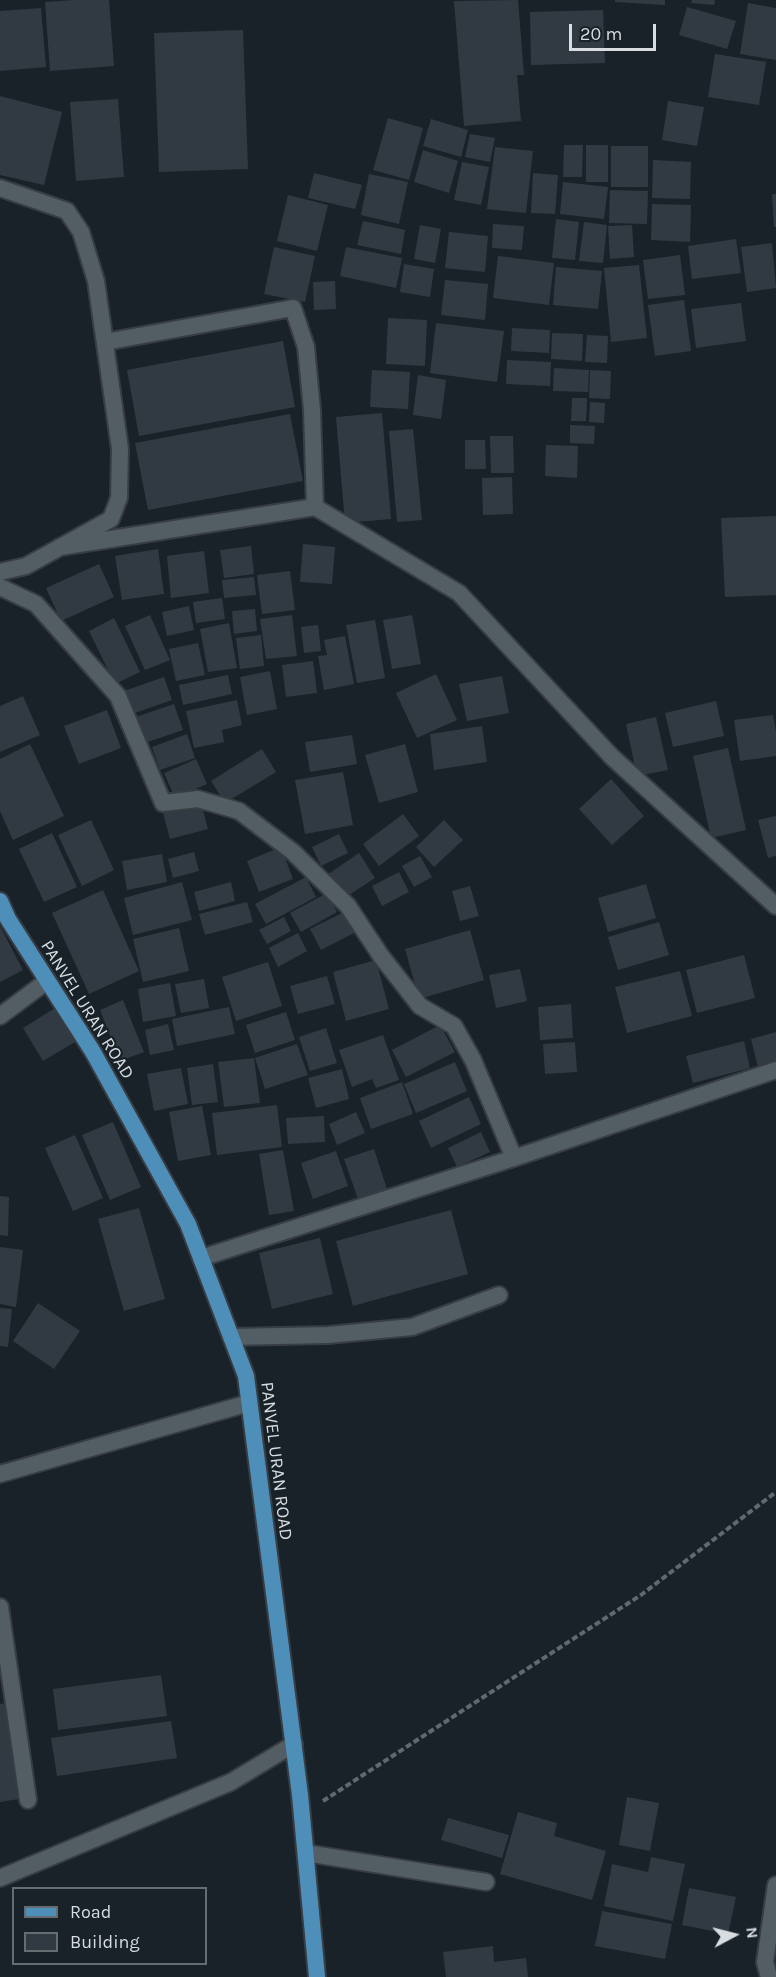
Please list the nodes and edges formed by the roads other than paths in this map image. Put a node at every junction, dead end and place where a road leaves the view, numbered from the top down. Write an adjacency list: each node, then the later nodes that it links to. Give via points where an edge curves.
1 (0, 188): 2 (street, via 67,211 81,232 96,282)
2 (105, 342): 3 (street, via 293,309 306,347); 4 (street, via 120,449 119,498 111,519)
3 (315, 507): 4 (street); 8 (street, via 459,593 612,757)
4 (60, 547): 5 (street, via 26,566)
5 (0, 572)
6 (0, 587): 12 (street, via 36,604 118,696 163,803 198,799 239,811 293,852 348,906 420,1006 454,1026 473,1060)
7 (0, 901): 9 (main road, PANVEL URAN ROAD)
8 (776, 906)
9 (47, 981): 10 (street); 13 (main road, PANVEL URAN ROAD, via 110,1083 188,1224)
10 (0, 1016)
11 (776, 1070): 12 (street)
12 (514, 1158): 13 (street)
13 (201, 1258): 15 (main road, PANVEL URAN ROAD)
14 (499, 1295): 15 (street, via 412,1327 328,1335)
15 (231, 1337): 16 (main road, PANVEL URAN ROAD, via 246,1376)
16 (249, 1403): 17 (street); 19 (main road, PANVEL URAN ROAD)
17 (0, 1474)
18 (0, 1607): 20 (street)
19 (294, 1744): 21 (main road, PANVEL URAN ROAD); 22 (street, via 231,1782)
20 (28, 1800)
21 (306, 1853): 23 (street); 25 (main road, PANVEL URAN ROAD)
22 (0, 1878)
23 (486, 1882)
24 (776, 1885): 26 (street, via 765,1962)
25 (317, 1977)
26 (769, 1977)

